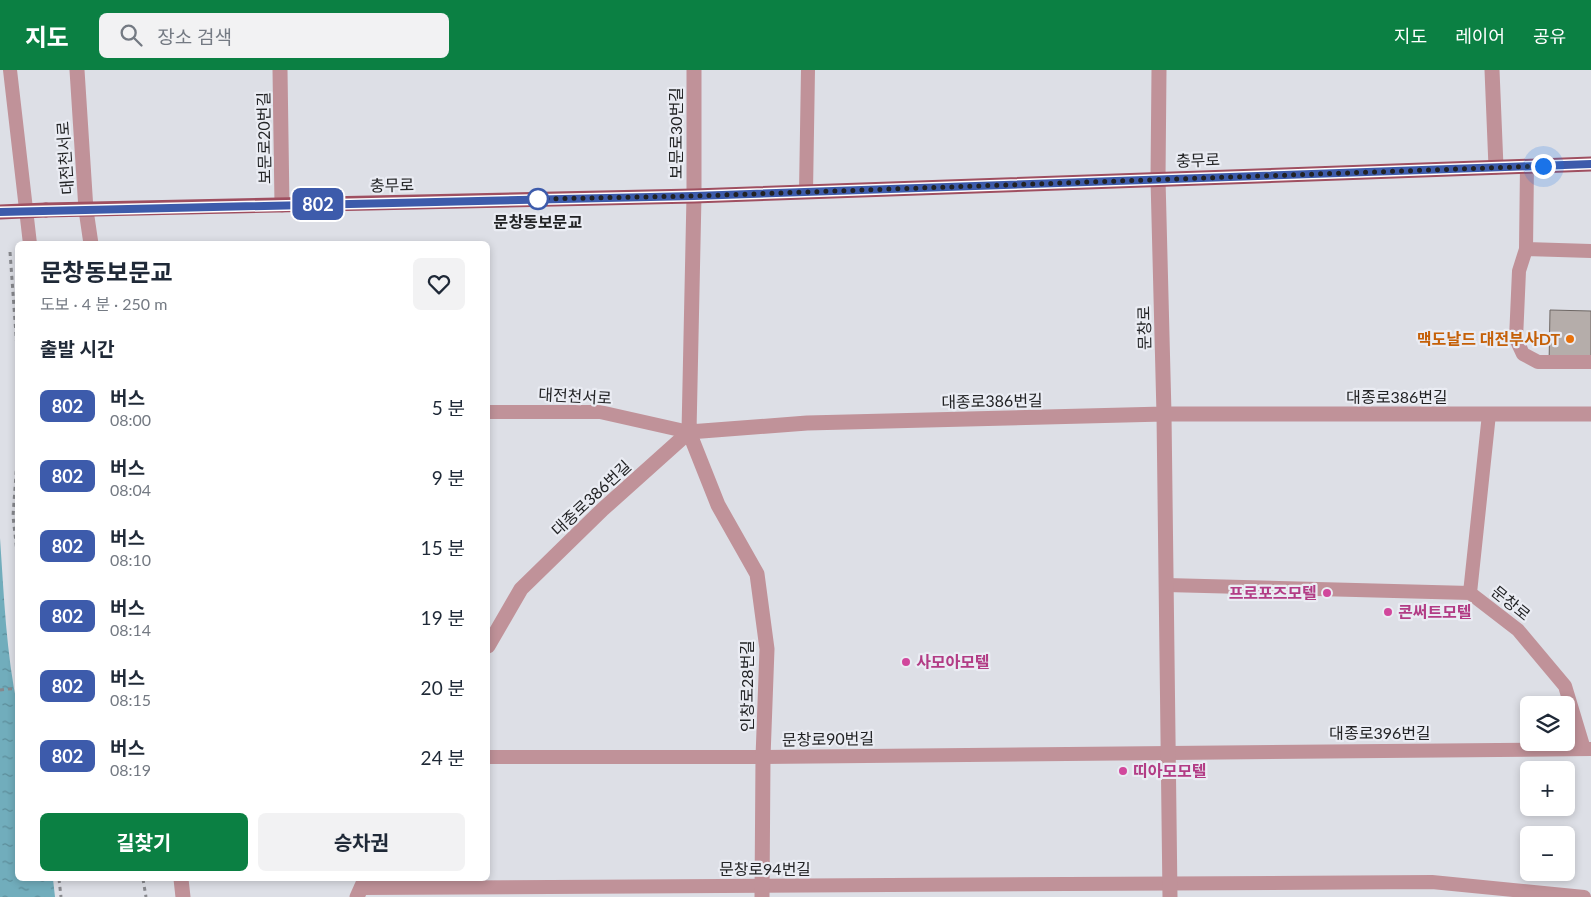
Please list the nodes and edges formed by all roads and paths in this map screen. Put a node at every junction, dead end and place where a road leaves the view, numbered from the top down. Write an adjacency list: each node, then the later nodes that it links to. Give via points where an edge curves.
1 (10, 70): 17 (lane)
2 (77, 70): 15 (street, 대전천서로)
3 (280, 70): 14 (street, 보문로20번길)
4 (694, 70): 13 (street, 보문로30번길)
5 (808, 70): 12 (lane)
6 (1159, 70): 11 (street, 문창로)
7 (1492, 70): 9 (street)
8 (1591, 164): 10 (main road, 충무로)
9 (1496, 166): 10 (main road, 충무로); 11 (main road, 충무로)
10 (1528, 166): 19 (lane)
11 (1158, 179): 12 (main road, 충무로); 25 (street, 문창로)
12 (806, 192): 13 (main road, 충무로)
13 (694, 196): 14 (main road, 충무로); 28 (street)
14 (282, 205): 15 (main road, 충무로)
15 (86, 210): 16 (main road, 충무로, bridge); 18 (street, 대전천서로)
16 (0, 212)
17 (30, 241)
18 (91, 241)
19 (1526, 249): 20 (lane); 23 (lane, via 1519,271 1516,339 1523,354 1538,362)
20 (1591, 250)
21 (10, 251): 22 (path)
22 (15, 320)
23 (1591, 362)
24 (490, 412): 28 (lane, 대전천서로, via 600,412)
25 (1164, 414): 26 (street, 대종로386번길); 28 (street, 대종로386번길, via 807,423); 31 (street, 문창로)
26 (1488, 414): 27 (street, 대종로386번길); 32 (lane)
27 (1591, 414)
28 (689, 432): 33 (street, 대종로386번길, via 603,509 521,590); 38 (street, 인창로28번길, via 718,505 757,574 767,649)
29 (15, 488): 30 (path)
30 (15, 534)
31 (1166, 585): 32 (lane, 문창로); 37 (street, 문창로)
32 (1470, 593): 36 (lane, 문창로, via 1518,630 1565,686)
33 (490, 643)
34 (15, 688): 35 (path)
35 (0, 690)
36 (1588, 749): 37 (lane, 대종로396번길)
37 (1168, 752): 38 (lane, 문창로90번길); 44 (street, 문창로)
38 (763, 757): 39 (lane, 문창로90번길); 45 (street, 인창로28번길)
39 (490, 758)
40 (59, 881): 46 (path)
41 (143, 881): 47 (path)
42 (181, 881): 48 (street)
43 (361, 888): 45 (lane, 문창로94번길)
44 (1170, 890): 45 (lane, 문창로94번길); 49 (lane, via 1432,882)
45 (762, 892)
46 (61, 897)
47 (146, 897)
48 (184, 897)
49 (1584, 897)

